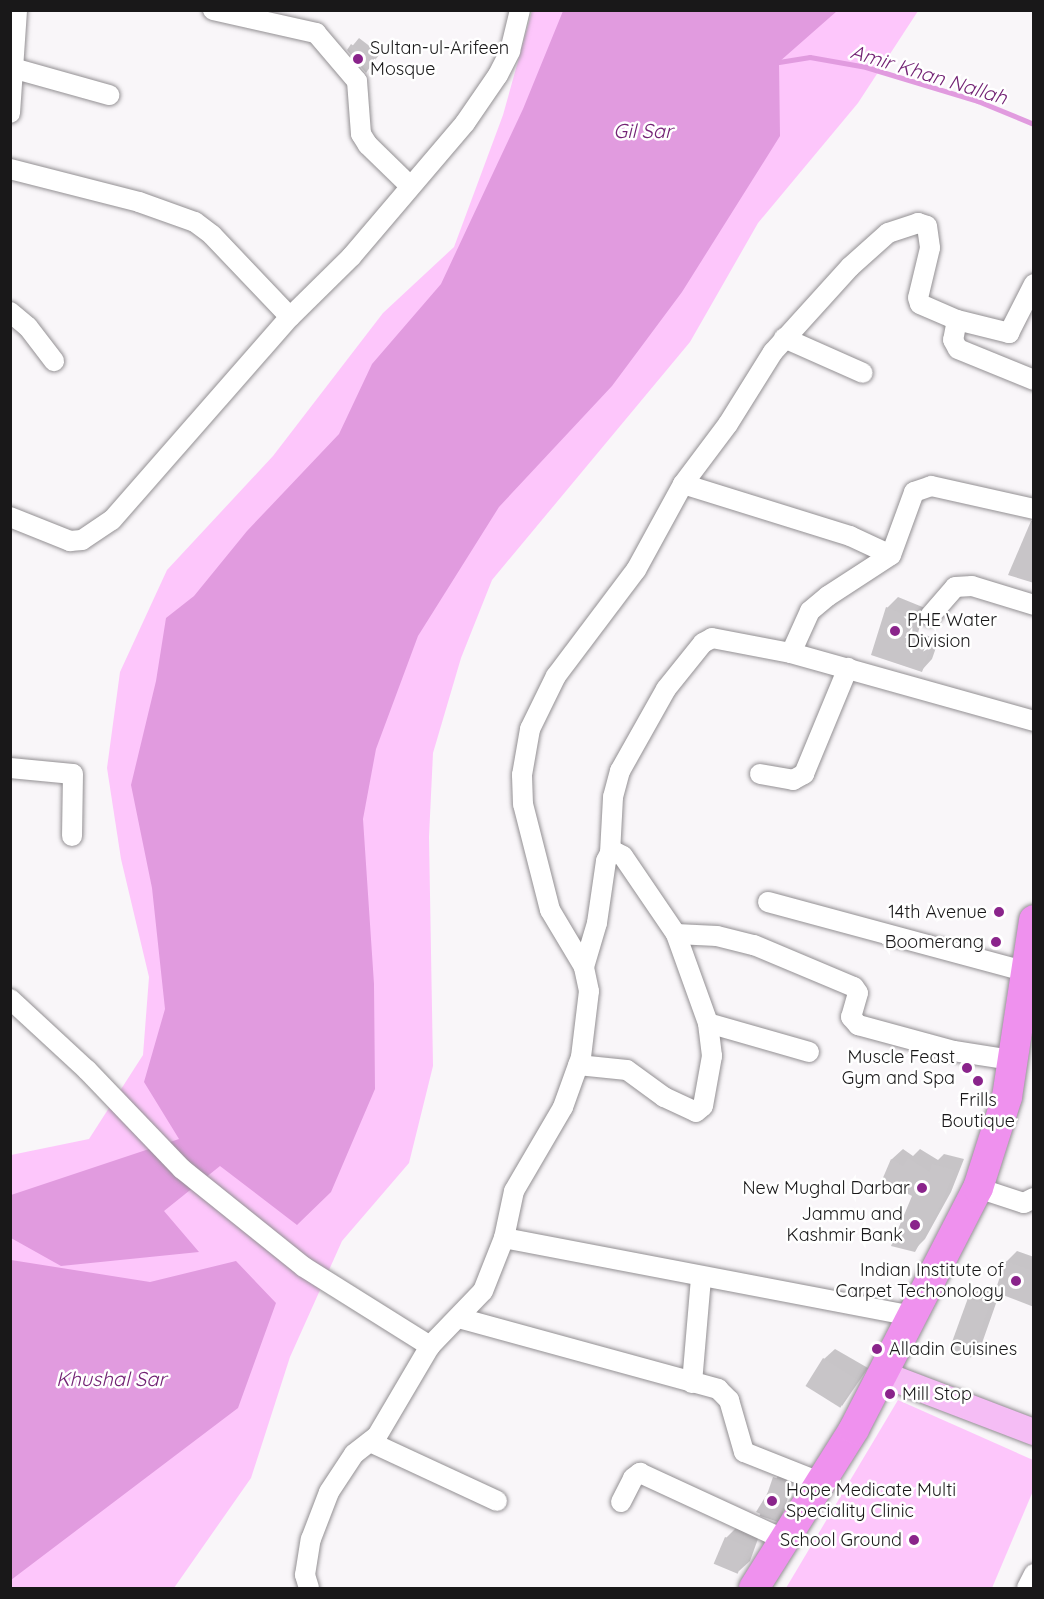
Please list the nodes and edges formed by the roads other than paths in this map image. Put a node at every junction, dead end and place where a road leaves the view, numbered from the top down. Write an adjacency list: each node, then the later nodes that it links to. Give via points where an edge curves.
1 (17, 10): 5 (street)
2 (213, 10): 4 (street, via 245,20)
3 (520, 10): 9 (street, via 510,51 483,100)
4 (304, 19): 9 (street, via 357,81 361,134)
5 (16, 69): 6 (street); 7 (street)
6 (109, 95)
7 (10, 113)
8 (10, 169): 12 (street, via 139,202 195,222)
9 (410, 186): 12 (street, via 351,257)
10 (1034, 284): 13 (street, via 1009,333)
11 (10, 312): 15 (street, via 28,327)
12 (290, 317): 20 (street, via 112,520 94,533 70,542)
13 (957, 320): 14 (street, via 920,304 930,234 927,226 918,223 900,227 877,241); 17 (street, via 953,340 958,349)
14 (784, 338): 16 (street); 18 (street)
15 (54, 362)
16 (863, 373)
17 (1034, 380)
18 (683, 484): 21 (street, via 850,536); 34 (street, via 636,570 556,676 530,729 524,753 523,804 543,891 558,927)
19 (1034, 509): 21 (street, via 923,488 910,500)
20 (16, 519)
21 (891, 555): 24 (street, via 810,611)
22 (1034, 605): 23 (street, via 972,586 955,587)
23 (930, 616)
24 (790, 653): 25 (street); 30 (street, via 722,637 703,643 666,689 620,771 613,797)
25 (848, 668): 26 (street); 28 (street, via 804,774 793,780)
26 (1034, 721)
27 (10, 768): 29 (street, via 73,774)
28 (760, 774)
29 (72, 836)
30 (610, 853): 33 (street, via 623,856); 34 (street)
31 (768, 902): 35 (street)
32 (1034, 920): 35 (highway)
33 (676, 934): 37 (street); 39 (street, via 717,936 754,945 854,987 858,993 851,1017 858,1025 954,1051)
34 (584, 967): 40 (street, via 588,1015)
35 (1030, 972): 39 (highway)
36 (10, 999): 47 (street, via 87,1070 175,1162 304,1268)
37 (708, 1023): 38 (street); 40 (street, via 712,1056 701,1111 689,1110 664,1097 627,1070)
38 (809, 1052)
39 (1012, 1060): 41 (highway, via 1001,1123)
40 (578, 1065): 43 (street, via 563,1107 514,1191)
41 (978, 1188): 42 (street, via 1024,1203); 45 (highway)
42 (1034, 1198)
43 (504, 1238): 44 (street); 46 (street, via 483,1291)
44 (701, 1277): 45 (street); 49 (street)
45 (913, 1316): 48 (highway)
46 (459, 1318): 47 (street); 49 (street)
47 (430, 1346): 51 (street, via 385,1425)
48 (882, 1374): 50 (main road); 52 (highway)
49 (692, 1383): 52 (street, via 724,1394 744,1452)
50 (1034, 1432)
51 (370, 1442): 53 (street); 57 (street, via 346,1464 316,1521 305,1575)
52 (822, 1483): 55 (highway)
53 (497, 1501)
54 (621, 1502): 55 (street, via 633,1478 640,1473)
55 (785, 1540): 58 (highway)
56 (1034, 1574): 59 (street)
57 (309, 1588)
58 (754, 1588)
59 (1027, 1588)

